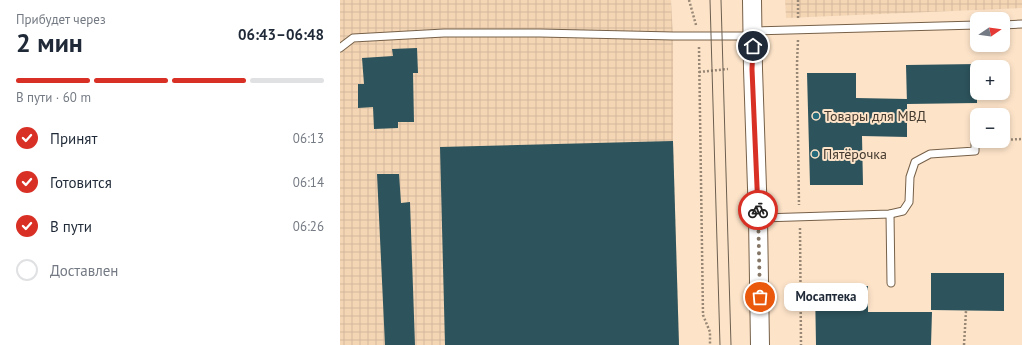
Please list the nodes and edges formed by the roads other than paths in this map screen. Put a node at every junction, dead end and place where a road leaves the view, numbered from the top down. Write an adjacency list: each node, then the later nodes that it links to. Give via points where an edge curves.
1 (752, 0): 5 (street)
2 (1022, 24): 4 (lane)
3 (970, 25): 5 (lane)
4 (1010, 25)
5 (753, 33): 6 (lane, via 698,36 444,33 353,38); 9 (street)
6 (340, 48)
7 (975, 148): 8 (lane, via 930,154 915,162 910,177 910,202 903,211)
8 (890, 214): 9 (lane); 10 (lane)
9 (758, 218): 11 (street)
10 (891, 283)
11 (760, 345)

